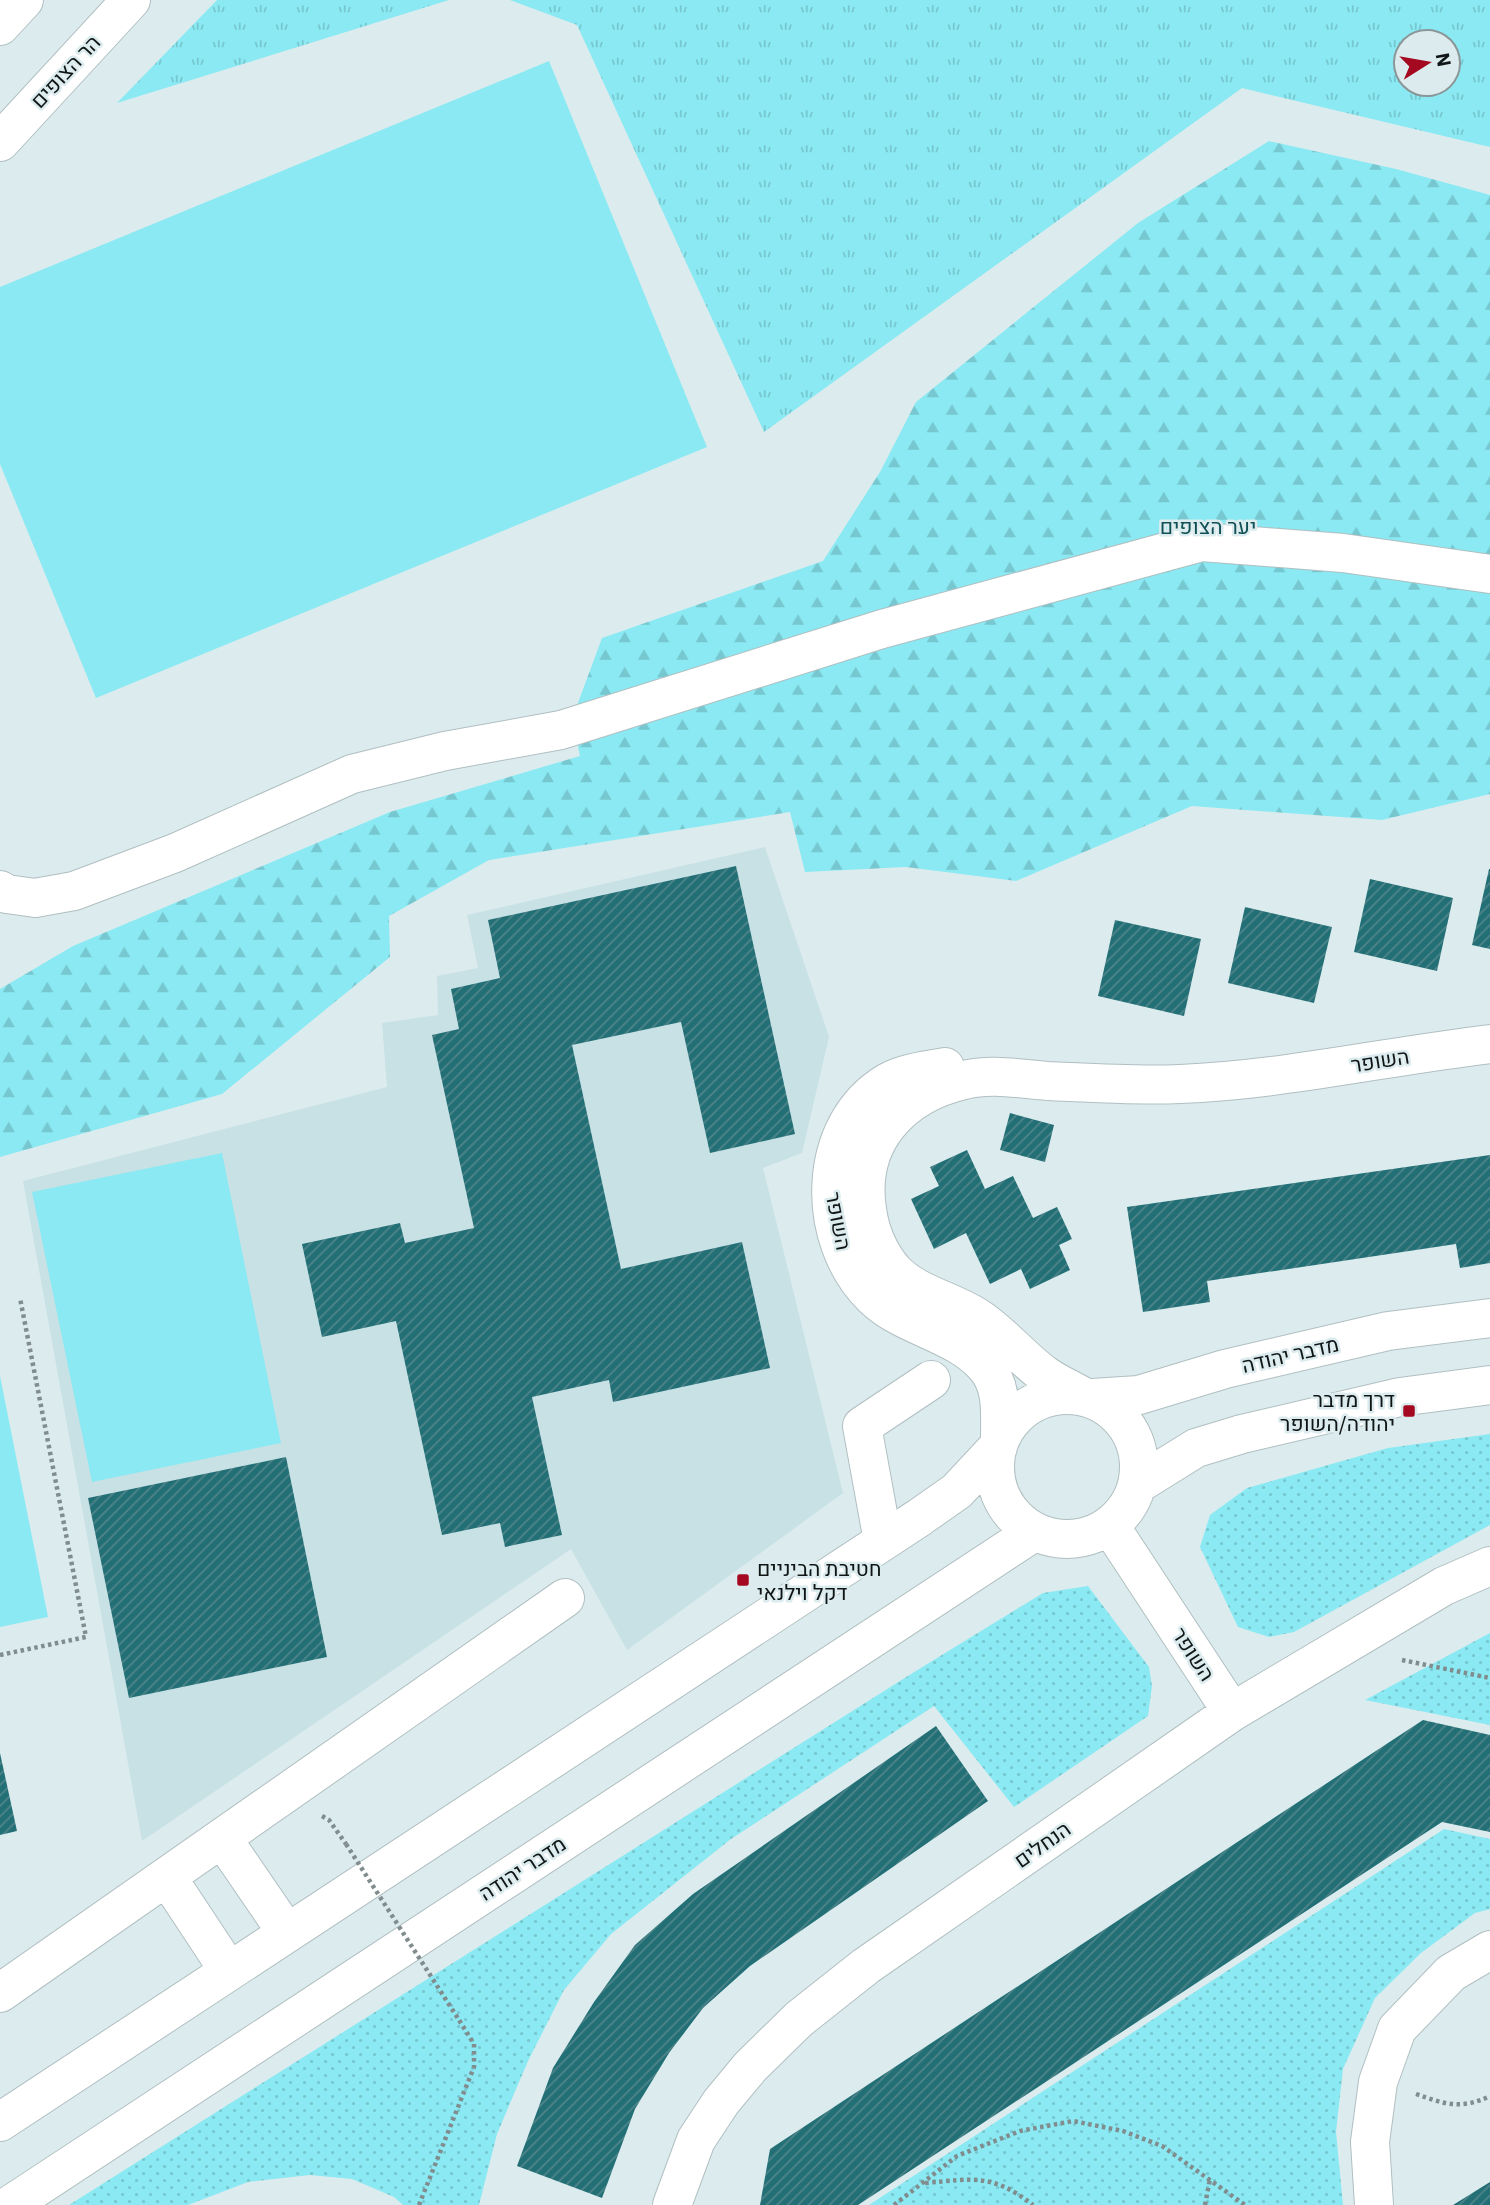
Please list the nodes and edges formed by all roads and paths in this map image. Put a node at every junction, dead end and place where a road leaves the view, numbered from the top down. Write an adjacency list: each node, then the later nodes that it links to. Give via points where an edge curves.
1 (24, 0): 3 (street)
2 (131, 0): 4 (street, הר הצופים)
3 (0, 26)
4 (0, 142)
5 (1490, 574): 6 (street, via 1343,553 1202,542 881,629 561,730 352,774 175,853 74,891 35,898)
6 (0, 890)
7 (1490, 1044): 8 (street, השופר, via 1205,1083)
8 (1019, 1079): 13 (street, השופר, via 988,1076 964,1080 911,1101 890,1121 867,1163 864,1190 869,1220 882,1256 897,1273 980,1319 1044,1375); 14 (street, השופר, via 946,1067 890,1081 864,1100 845,1128 835,1155 831,1190 836,1227 854,1275 894,1313 961,1346 986,1367 998,1385)
9 (20, 1298): 22 (path, via 86,1637)
10 (1490, 1318): 13 (street, מדבר יהודה, via 1388,1331 1225,1369 1139,1395)
11 (931, 1380): 18 (street, via 862,1426)
12 (1490, 1385): 15 (street, via 1400,1396 1242,1434 1196,1448)
13 (1087, 1397): 14 (street, via 1067,1393 1042,1398 1014,1416); 15 (street, via 1120,1416 1134,1438)
14 (999, 1442): 17 (street, via 994,1462 997,1488 1014,1517); 18 (street, via 957,1491)
15 (1138, 1484): 16 (street, via 1128,1507)
16 (1111, 1526): 17 (street, via 1084,1538 1058,1539); 24 (street, השופר)
17 (1034, 1532): 37 (street, מדבר יהודה)
18 (883, 1541): 28 (street)
19 (1490, 1566): 21 (street, הנחלים, via 1444,1587)
20 (565, 1598): 26 (street)
21 (1341, 1647): 23 (path); 24 (street, הנחלים)
22 (0, 1655)
23 (1490, 1678)
24 (1232, 1712): 39 (street, הנחלים, via 866,1966 799,2019 750,2067 715,2112 696,2140)
25 (320, 1815): 38 (path, bridge, via 346,1844 474,2044 474,2067)
26 (222, 1838): 27 (street); 28 (street)
27 (167, 1877): 30 (street); 31 (street)
28 (287, 1933): 30 (street)
29 (1490, 1950): 32 (street, via 1451,1973 1397,2029)
30 (229, 1971): 34 (street)
31 (0, 1993)
32 (1378, 2082): 33 (path, via 1449,2105 1476,2103); 44 (street, via 1370,2142)
33 (1490, 2096)
34 (0, 2122)
35 (1210, 2179): 36 (path, via 1162,2146 1123,2131 1073,2121 1020,2131 957,2157); 42 (path); 43 (path)
36 (923, 2183): 40 (path); 41 (path, via 980,2178 1015,2191)
37 (10, 2205)
38 (419, 2205)
39 (672, 2205)
40 (894, 2205)
41 (1032, 2205)
42 (1205, 2205)
43 (1245, 2205)
44 (1374, 2205)

